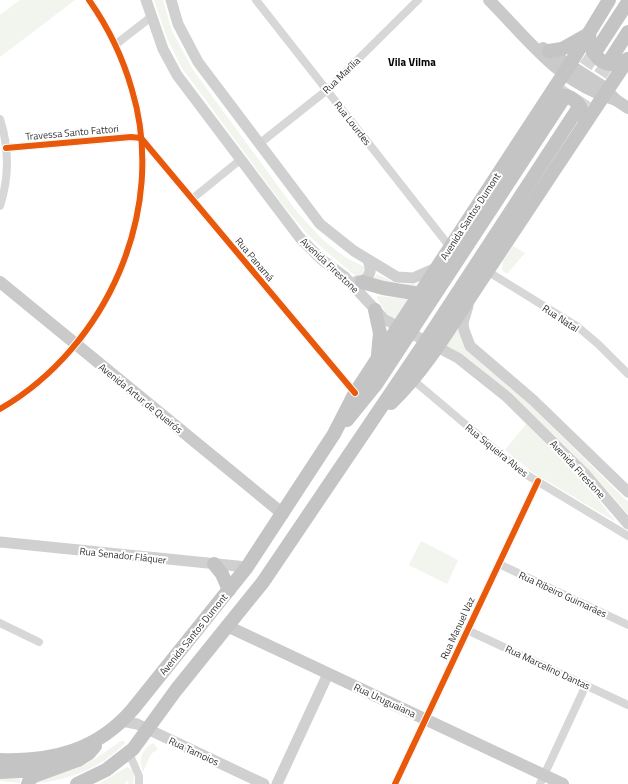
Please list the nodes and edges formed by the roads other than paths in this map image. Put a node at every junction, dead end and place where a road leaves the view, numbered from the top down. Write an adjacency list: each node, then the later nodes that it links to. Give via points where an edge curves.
1 (89, 0): 13 (street)
2 (146, 0): 9 (main road, Avenida Firestone)
3 (172, 0): 28 (main road, via 178,24 198,62)
4 (256, 0): 19 (street, Rua Lourdes)
5 (418, 0): 19 (street, Rua Marília)
6 (489, 0): 12 (main road)
7 (610, 0): 11 (highway, Avenida Santos Dumont)
8 (628, 2): 15 (highway)
9 (151, 17): 13 (street); 30 (main road, Avenida Firestone, via 163,49 177,75)
10 (628, 32): 17 (highway)
11 (589, 33): 14 (highway, via 562,49); 16 (highway, via 592,52 601,60 612,64); 18 (highway, Avenida Santos Dumont)
12 (528, 40): 14 (main road); 18 (main road, via 534,48)
13 (115, 45): 27 (street, via 132,90)
14 (549, 51): 18 (main road)
15 (596, 51)
16 (628, 59): 20 (highway)
17 (610, 60)
18 (567, 69): 20 (main road, via 579,86); 21 (highway, Avenida Santos Dumont)
19 (327, 90): 28 (street, Rua Marília); 33 (street, Rua Lourdes)
20 (608, 96): 23 (main road); 26 (highway)
21 (547, 100): 26 (highway, via 559,95 576,100 582,112); 33 (highway, Avenida Santos Dumont)
22 (562, 100): 43 (highway, Avenida Santos Dumont)
23 (628, 108)
24 (577, 110): 40 (highway)
25 (0, 119): 29 (street)
26 (583, 125): 36 (highway)
27 (140, 138): 29 (street, Travessa Santo Fattori); 31 (street, Rua Panamá); 46 (street, via 140,196 131,240 108,296)
28 (259, 144): 34 (main road, via 320,224)
29 (6, 148): 32 (street, via 6,181)
30 (240, 160): 31 (street); 37 (main road, Avenida Firestone, via 300,238 321,259)
31 (192, 199): 51 (street, Rua Panamá)
32 (0, 206)
33 (450, 247): 35 (highway, Avenida Santos Dumont)
34 (368, 260): 35 (main road, via 403,278 413,278); 39 (main road, via 371,271)
35 (436, 268): 42 (highway, Avenida Santos Dumont)
36 (487, 271): 41 (highway); 49 (street, Rua Natal, via 578,327)
37 (345, 277): 39 (main road); 44 (main road, Avenida Firestone)
38 (0, 282): 46 (main road, Avenida Artur de Queirós)
39 (362, 282): 42 (highway)
40 (458, 292): 43 (highway); 47 (highway)
41 (473, 293): 47 (highway); 56 (main road, Avenida Firestone, via 464,323 465,336 470,346 533,400)
42 (419, 294): 43 (highway); 45 (highway, Avenida Santos Dumont)
43 (433, 297): 45 (highway, Avenida Santos Dumont)
44 (374, 310): 45 (main road, Avenida Firestone); 48 (highway, via 380,333)
45 (403, 330): 47 (main road, Avenida Firestone); 48 (highway, Avenida Santos Dumont); 54 (highway, Avenida Santos Dumont, via 364,401)
46 (76, 344): 52 (street, via 45,376); 57 (main road, Avenida Artur de Queirós)
47 (432, 345): 50 (highway); 53 (highway); 58 (main road, Avenida Firestone, via 468,365 526,415 586,475)
48 (378, 356): 51 (highway, Avenida Santos Dumont)
49 (628, 374)
50 (413, 380): 53 (highway); 55 (street, Rua Siqueira Alves, via 522,472)
51 (354, 393): 54 (highway, Avenida Santos Dumont)
52 (0, 408)
53 (368, 425): 59 (highway)
54 (334, 434): 57 (highway, Avenida Santos Dumont)
55 (538, 481): 60 (street, Rua Siqueira Alves); 63 (street, Rua Manuel Vaz)
56 (628, 492)
57 (282, 514): 59 (highway, via 293,526); 64 (highway, Avenida Santos Dumont)
58 (628, 524)
59 (295, 535): 65 (highway)
60 (628, 536)
61 (0, 542): 62 (main road, Rua Senador Fláquer)
62 (214, 564): 64 (main road, Rua Senador Fláquer); 66 (highway)
63 (499, 564): 69 (street, Rua Ribeiro Guimarães); 71 (street, Rua Manuel Vaz)
64 (247, 567): 65 (highway); 66 (highway, Avenida Santos Dumont)
65 (272, 570): 70 (highway)
66 (229, 590): 67 (highway, Avenida Santos Dumont)
67 (205, 620): 70 (highway); 77 (highway, Avenida Santos Dumont)
68 (0, 623): 72 (street)
69 (628, 625)
70 (228, 626): 73 (main road, Rua Uruguaiana); 78 (highway)
71 (467, 630): 74 (street, Rua Marcelino Dantas); 76 (street, Rua Manuel Vaz)
72 (39, 642)
73 (328, 674): 76 (main road, Rua Uruguaiana); 89 (main road)
74 (586, 684): 75 (street, Rua Marcelino Dantas); 84 (street)
75 (628, 705)
76 (425, 719): 84 (main road, Rua Uruguaiana); 90 (street, Rua Manuel Vaz)
77 (122, 721): 78 (main road, Rua Tamoios); 79 (highway, Avenida Santos Dumont)
78 (148, 729): 80 (highway); 88 (main road, Rua Tamoios)
79 (101, 738): 81 (highway, Avenida Santos Dumont, via 57,756 33,760); 82 (highway, via 84,756)
80 (130, 753): 86 (highway, via 106,770); 87 (street, via 139,776)
81 (0, 760)
82 (52, 769): 83 (highway); 85 (highway, via 31,778)
83 (0, 772)
84 (542, 780): 91 (main road, Rua Uruguaiana)
85 (28, 784)
86 (78, 784)
87 (139, 784)
88 (264, 784)
89 (277, 784)
90 (394, 784)
91 (563, 784)

